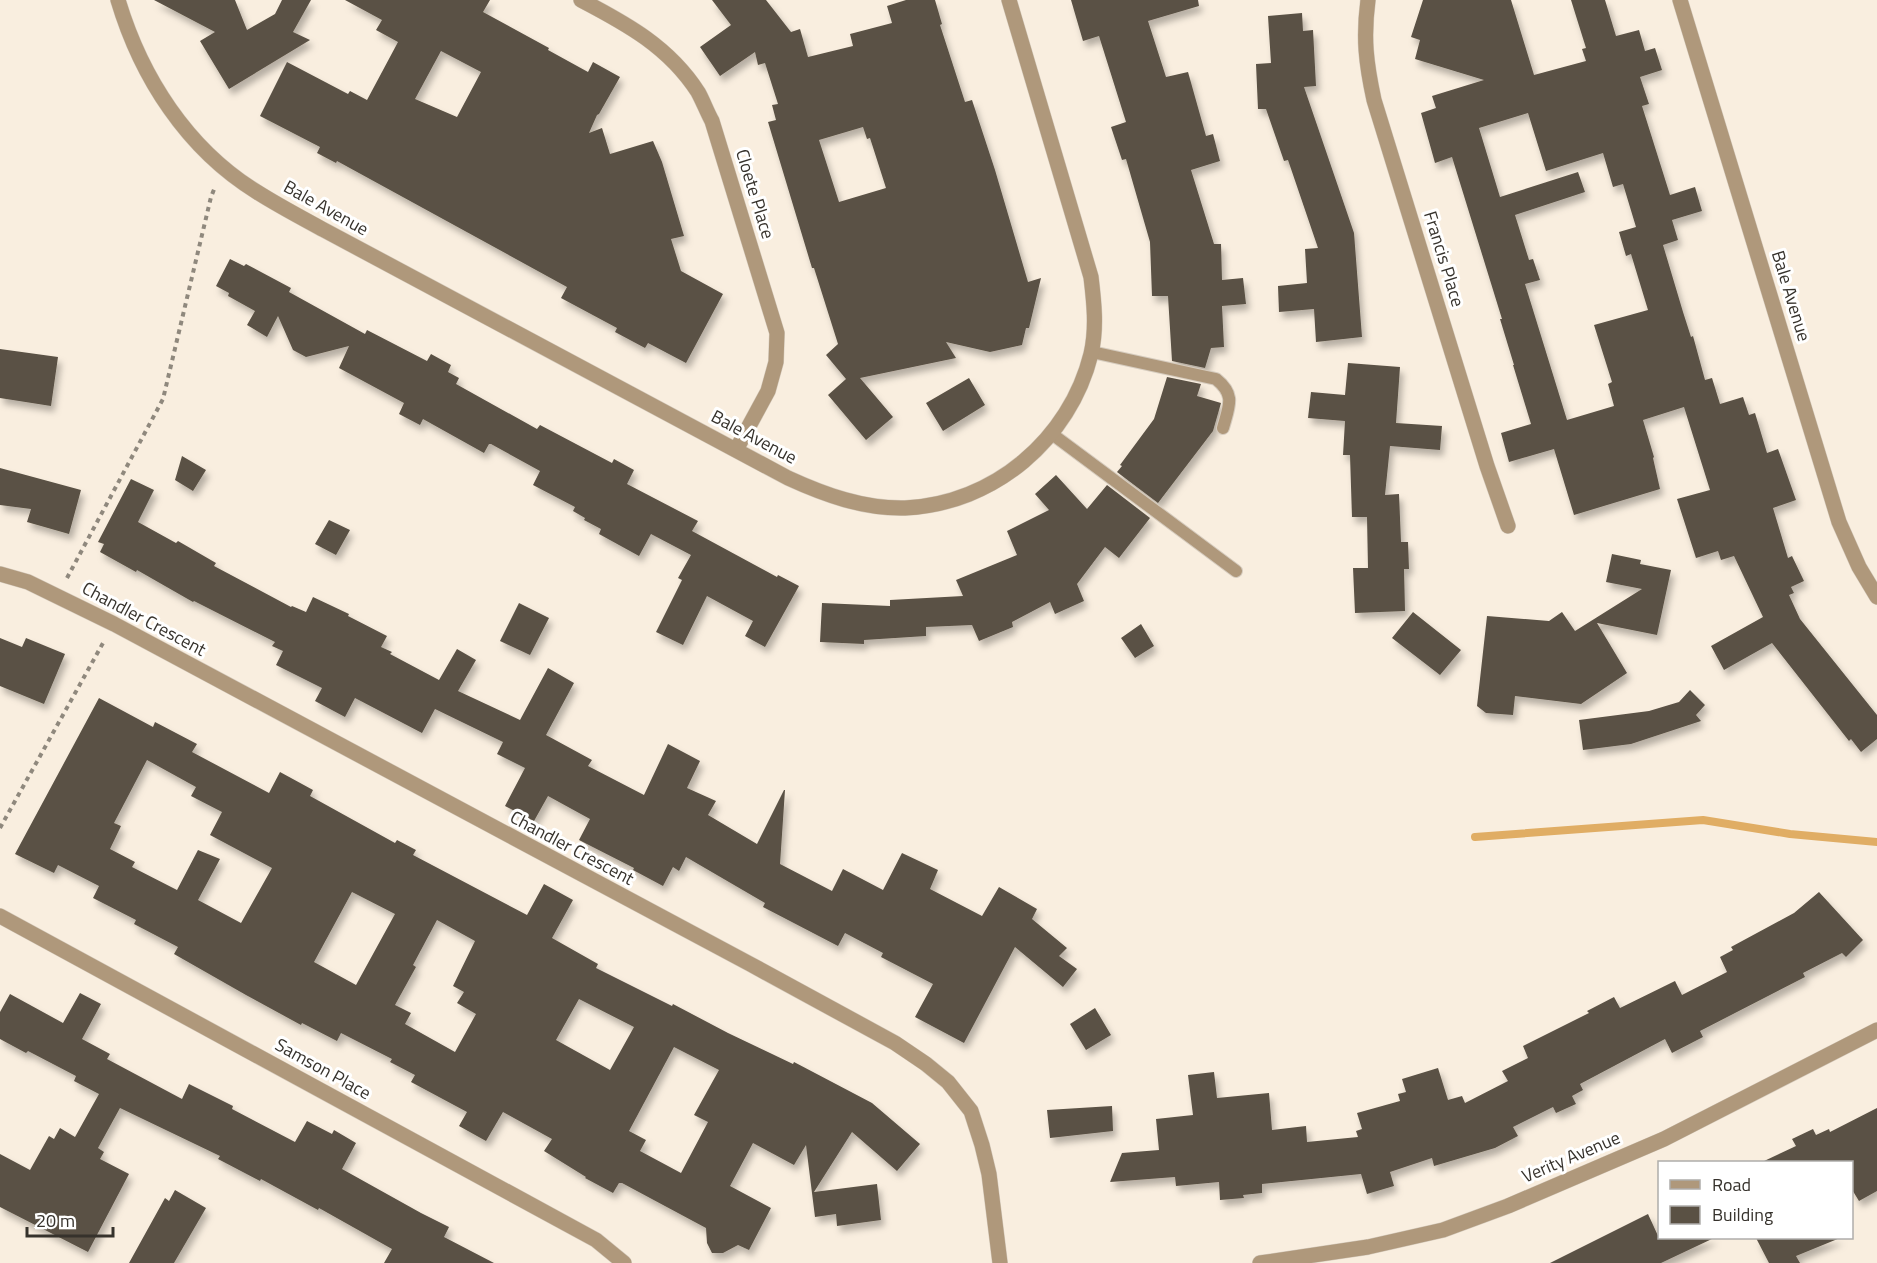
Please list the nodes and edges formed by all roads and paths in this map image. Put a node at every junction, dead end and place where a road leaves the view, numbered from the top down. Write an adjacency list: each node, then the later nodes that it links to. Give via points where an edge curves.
1 (118, 0): 10 (street, Bale Avenue, via 145,70 170,110 223,167 255,191)
2 (581, 0): 10 (street, Cloete Place, via 656,45 699,94 712,122 777,333 776,362 768,391)
3 (1009, 0): 7 (street, Bale Avenue, via 1091,277 1095,309)
4 (1368, 0): 11 (street, Francis Place, via 1366,63 1374,100)
5 (1680, 0): 15 (street, Bale Avenue, via 1839,522)
6 (211, 197): 14 (path, via 163,399)
7 (1092, 352): 8 (lane, via 1216,379 1230,394); 9 (street, Bale Avenue, via 1083,383)
8 (1223, 428)
9 (1052, 434): 10 (street, Bale Avenue, via 1024,463 992,484 962,498 905,508 847,501 817,491); 12 (lane)
10 (736, 450)
11 (1508, 526)
12 (1236, 571)
13 (0, 574): 14 (street, Chandler Crescent)
14 (57, 596): 16 (street, Chandler Crescent)
15 (1877, 597)
16 (114, 624): 17 (path); 21 (street, Chandler Crescent, via 750,964 926,1064 948,1082 970,1111 989,1174)
17 (0, 828)
18 (0, 916): 20 (street, Samson Place, via 596,1240)
19 (1877, 1029): 22 (street, Verity Avenue, via 1664,1139 1497,1210 1443,1230 1368,1247)
20 (624, 1263)
21 (1000, 1263)
22 (1260, 1263)

